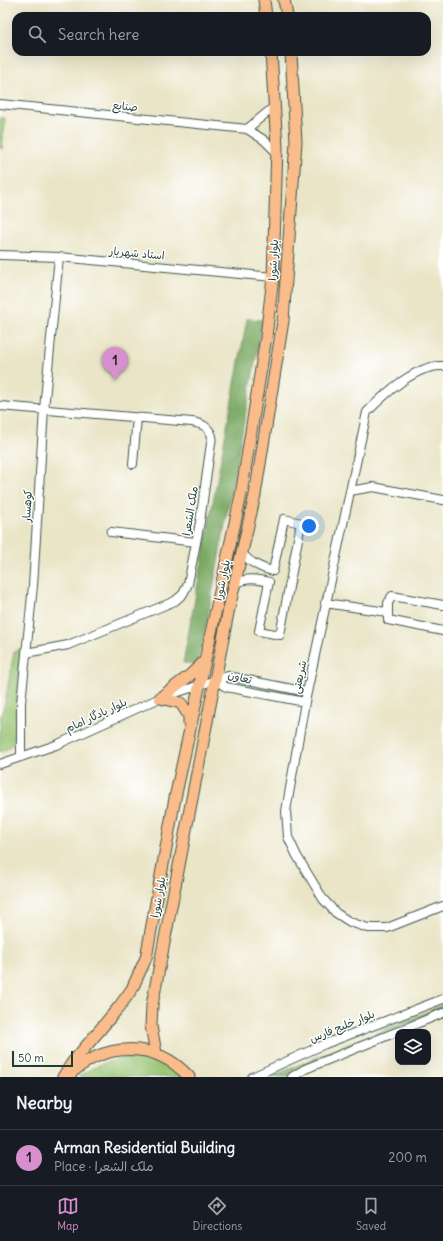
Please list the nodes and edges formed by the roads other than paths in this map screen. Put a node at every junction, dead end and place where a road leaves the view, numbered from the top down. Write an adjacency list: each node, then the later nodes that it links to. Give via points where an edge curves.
1 (264, 0): 3 (main road)
2 (284, 0): 4 (main road)
3 (266, 12)
4 (286, 12)
5 (271, 56): 8 (main road, بلوار شورا)
6 (291, 56): 23 (main road, بلوار شورا, via 296,142 283,321 255,495)
7 (0, 104): 9 (street, صنایع)
8 (275, 106): 9 (street); 10 (main road, بلوار شورا)
9 (247, 129): 10 (street, via 264,140)
10 (277, 153): 13 (main road, بلوار شورا)
11 (0, 255): 12 (street, استاد شهریار)
12 (59, 257): 13 (street, استاد شهریار); 16 (street, کوهسار)
13 (273, 277): 32 (main road, بلوار شورا, via 241,495)
14 (443, 366): 19 (street, شریعتی, via 424,370 403,380 367,412)
15 (0, 406): 16 (street, ملک الشعرا)
16 (44, 409): 17 (street, ملک الشعرا); 31 (street, کوهسار, via 33,586)
17 (137, 417): 18 (street); 22 (street, ملک الشعرا, via 196,422 209,428 212,436)
18 (133, 464)
19 (350, 491): 20 (street, via 373,487); 27 (street, شریعتی)
20 (443, 500)
21 (111, 532): 22 (street)
22 (196, 542): 31 (street, ملک الشعرا, via 188,584 183,594 175,601 68,645)
23 (242, 553): 24 (street, via 260,568); 26 (main road, بلوار شورا)
24 (273, 571): 25 (street); 25 (street, via 284,519 301,523 280,635 259,631)
25 (269, 582): 26 (street, via 253,578)
26 (235, 584): 33 (main road, بلوار شورا)
27 (325, 603): 29 (street); 35 (street, شریعتی)
28 (443, 605): 29 (street, via 392,596)
29 (387, 612): 30 (street, via 388,620)
30 (443, 631)
31 (26, 653): 39 (street, کوهسار, via 21,703)
32 (205, 661): 34 (main road, بلوار شورا); 36 (main road)
33 (216, 680): 34 (street, بلوار یادگار امام); 35 (street, تعاون, via 228,676); 37 (street, تعاون, via 226,687); 44 (main road, بلوار شورا, via 152,1005 151,1026)
34 (200, 684): 36 (street, بلوار یادگار امام); 38 (main road, بلوار شورا)
35 (307, 692): 37 (street, شریعتی)
36 (160, 698): 38 (main road, via 181,703 189,716); 39 (street, بلوار یادگار امام, via 56,745)
37 (305, 702): 41 (street, شریعتی, via 286,811 288,837 322,900 345,919 368,928 387,928)
38 (190, 732): 45 (main road, بلوار شورا, via 144,965 119,1007)
39 (21, 757): 40 (street, بلوار یادگار امام)
40 (0, 764)
41 (443, 906)
42 (443, 999): 48 (street, بلوار خلیج فارس, via 324,1044)
43 (443, 1014): 49 (street, via 305,1069)
44 (156, 1053): 46 (main road, via 142,1050 111,1052 82,1065); 47 (main road)
45 (63, 1077)
46 (67, 1077)
47 (189, 1077)
48 (252, 1077)
49 (292, 1077)

